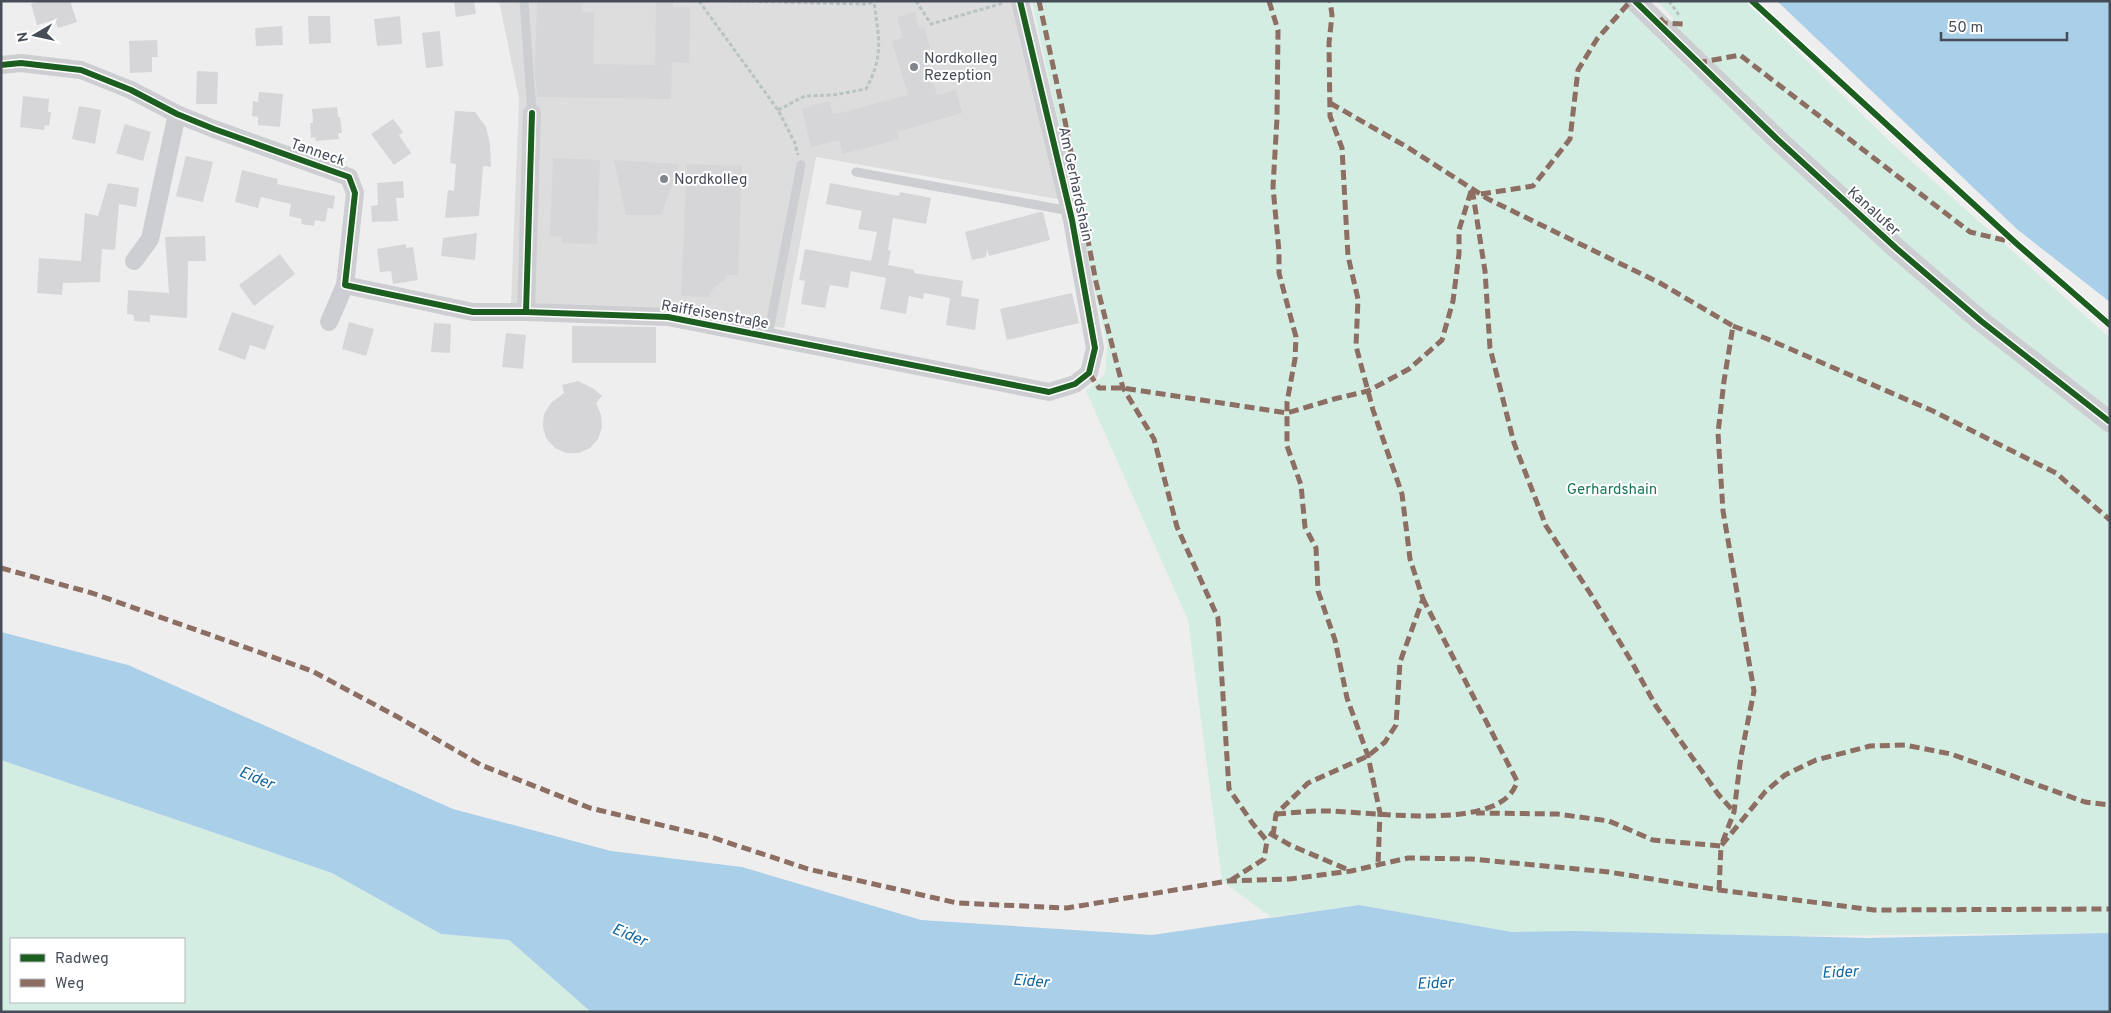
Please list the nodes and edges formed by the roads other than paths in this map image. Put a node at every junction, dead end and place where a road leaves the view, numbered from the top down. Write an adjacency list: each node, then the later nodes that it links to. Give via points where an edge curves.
1 (524, 1): 5 (lane)
2 (1020, 1): 9 (street, Am Gerhardshain)
3 (1635, 1): 16 (street, Kanalufer, via 1777,139 1896,248 1982,322)
4 (1, 64): 6 (street, Tanneck, via 81,70 131,90)
5 (532, 113): 12 (street)
6 (177, 114): 10 (street, via 150,239); 11 (street, Tanneck, via 349,176 354,193)
7 (801, 165): 14 (lane)
8 (856, 172): 9 (lane)
9 (1070, 212): 15 (street, Am Gerhardshain, via 1095,348)
10 (134, 261)
11 (345, 285): 12 (street, via 473,312); 13 (street, Tanneck)
12 (526, 312): 14 (street, Raiffeisenstraße, via 668,317)
13 (329, 322)
14 (768, 336): 15 (street, Raiffeisenstraße, via 1048,392 1074,384)
15 (1089, 373)
16 (2110, 422)

